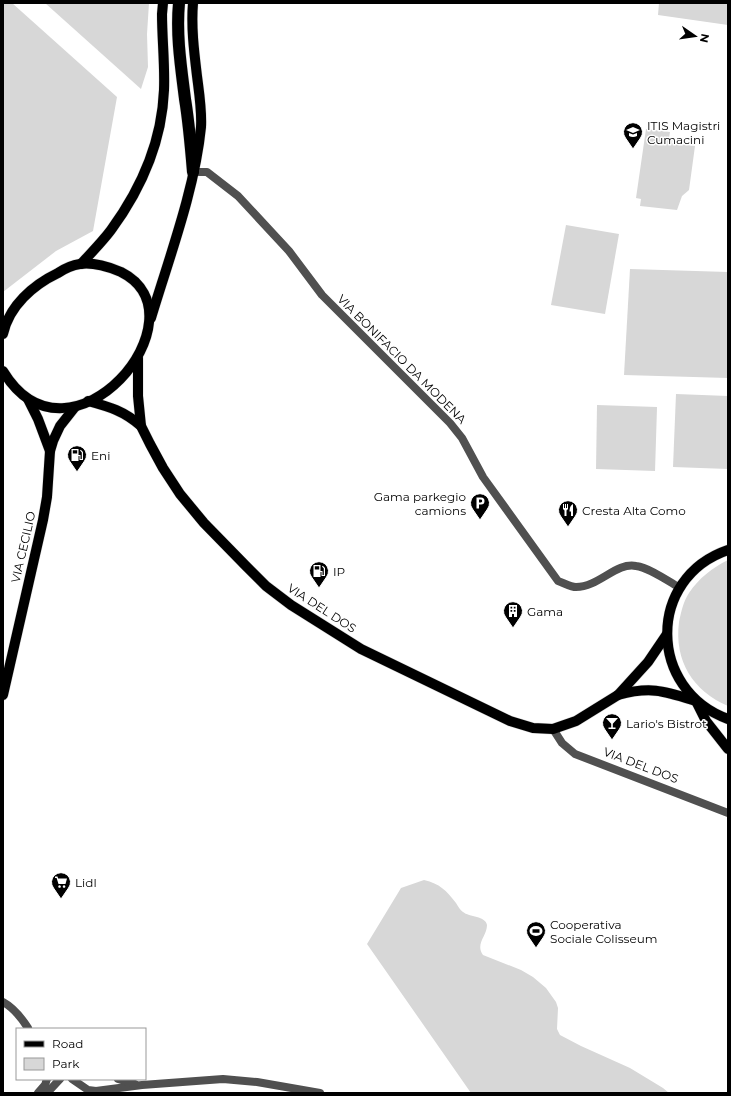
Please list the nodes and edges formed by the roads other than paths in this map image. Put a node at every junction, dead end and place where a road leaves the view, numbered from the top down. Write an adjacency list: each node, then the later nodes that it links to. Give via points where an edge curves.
1 (163, 3): 5 (main road, via 164,90 158,134 151,156 128,205)
2 (178, 3): 4 (highway, via 180,55)
3 (193, 3): 4 (main road, via 192,33 201,126)
4 (193, 172): 7 (main road); 17 (street, VIA BONIFACIO DA MODENA, via 207,172 238,196 289,251 322,295 450,423 462,438 483,477 558,581 576,587 595,583 627,566 636,566)
5 (81, 264): 6 (main road, VIA CECILIO, via 62,270 35,286); 7 (main road, VIA CECILIO, via 113,268 140,286 148,306)
6 (7, 314): 8 (main road, VIA CECILIO)
7 (150, 324): 9 (main road, VIA CECILIO)
8 (3, 334)
9 (138, 358): 12 (main road, VIA CECILIO, via 120,381); 14 (main road, VIA DEL DOS)
10 (3, 371): 11 (main road, VIA CECILIO, via 8,380)
11 (28, 399): 13 (main road, VIA CECILIO, via 52,408); 15 (main road, VIA CECILIO)
12 (88, 401): 13 (main road, VIA CECILIO); 14 (main road, VIA DEL DOS, via 124,413)
13 (75, 407): 15 (main road, VIA CECILIO, via 60,426)
14 (141, 426): 23 (main road, VIA DEL DOS, via 163,468 204,523 266,586 291,605 361,649 510,722 534,728)
15 (50, 451): 19 (main road, VIA CECILIO, via 43,520)
16 (728, 550): 17 (main road, via 699,566)
17 (680, 588): 18 (main road, via 671,610)
18 (667, 634): 20 (main road, VIA DEL DOS, via 648,662); 21 (main road, via 673,666 681,683)
19 (3, 695)
20 (618, 695): 21 (main road, VIA DEL DOS, via 650,690); 23 (main road, VIA DEL DOS, via 576,721)
21 (696, 701): 22 (main road); 24 (main road, via 706,721)
22 (728, 719)
23 (553, 729): 25 (street, VIA DEL DOS, via 562,743 575,754)
24 (728, 749)
25 (728, 813)
26 (3, 1002): 27 (street, via 22,1018)
27 (28, 1028)
28 (47, 1080): 33 (street)
29 (59, 1080): 34 (street)
30 (73, 1080): 32 (street, via 88,1090 96,1091)
31 (121, 1080): 32 (street)
32 (142, 1085): 35 (street, via 223,1079)
33 (38, 1093)
34 (47, 1093)
35 (320, 1093)

